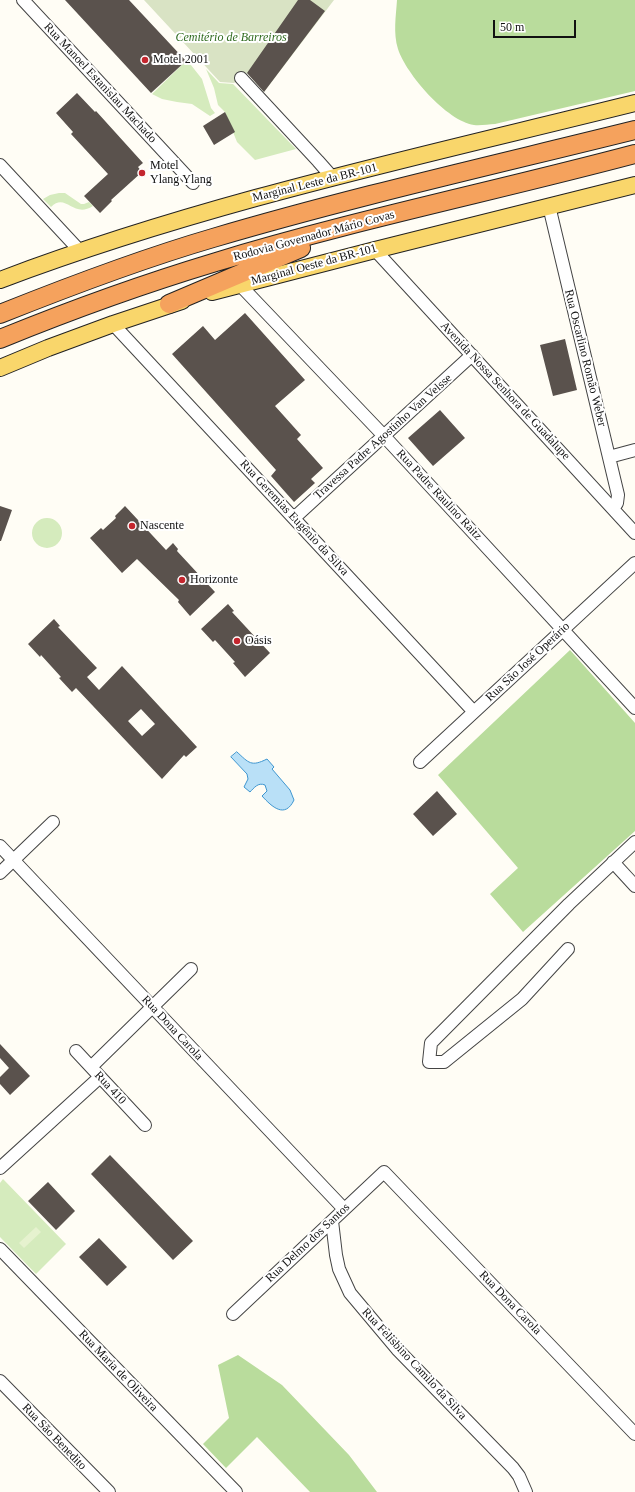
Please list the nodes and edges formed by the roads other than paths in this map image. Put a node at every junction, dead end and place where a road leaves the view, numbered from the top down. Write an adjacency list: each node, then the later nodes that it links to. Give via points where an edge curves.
1 (23, 0): 10 (street, Rua Manoel Estanislau Machado)
2 (240, 78): 9 (street)
3 (635, 103): 9 (main road, Marginal Leste da BR-101)
4 (635, 122): 6 (highway)
5 (635, 130): 6 (highway, Rodovia Governador Mário Covas)
6 (592, 141): 18 (highway, Rodovia Governador Mário Covas, via 272,221 189,245)
7 (635, 154): 13 (highway, Rodovia Governador Mário Covas)
8 (0, 165): 15 (street)
9 (333, 178): 15 (main road, Marginal Leste da BR-101, via 195,214)
10 (192, 183)
11 (635, 185): 12 (main road, Marginal Oeste da BR-101)
12 (549, 206): 14 (main road, Marginal Oeste da BR-101); 28 (street, Rua Oscarlino Romão Weber)
13 (356, 224): 20 (highway); 23 (highway, Rodovia Governador Mário Covas, via 170,276)
14 (375, 250): 17 (main road, Marginal Oeste da BR-101); 24 (street, Avenida Nossa Senhora de Guadalupe)
15 (80, 251): 16 (main road, Marginal Leste da BR-101)
16 (0, 280)
17 (240, 285): 20 (main road, Marginal Oeste da BR-101); 26 (street, Rua Padre Raulino Raitz)
18 (68, 286): 19 (highway); 21 (highway, Rodovia Governador Mário Covas)
19 (0, 302)
20 (169, 304): 22 (main road, Marginal Oeste da BR-101)
21 (0, 314)
22 (113, 324): 25 (main road, Marginal Oeste da BR-101); 30 (street, Rua Geremias Eugênio da Silva)
23 (0, 339)
24 (472, 355): 26 (street, Travessa Padre Agostinho Van Velsse); 29 (street, Avenida Nossa Senhora de Guadalupe)
25 (0, 368)
26 (384, 436): 30 (street, Travessa Padre Agostinho Van Velsse); 33 (street, Rua Padre Raulino Raitz)
27 (635, 450): 28 (street)
28 (609, 457): 29 (street, Rua Oscarlino Romão Weber, via 618,495)
29 (613, 508): 31 (street, Avenida Nossa Senhora de Guadalupe)
30 (294, 518): 35 (street, Rua Geremias Eugênio da Silva)
31 (635, 533)
32 (635, 563): 33 (street, Rua São José Operário)
33 (563, 630): 34 (street, Rua Padre Raulino Raitz); 35 (street, Rua São José Operário)
34 (635, 708)
35 (474, 712): 36 (street, Rua São José Operário)
36 (420, 762)
37 (53, 822): 40 (street)
38 (635, 842): 41 (street)
39 (0, 846): 40 (street, Rua Dona Carola)
40 (14, 860): 42 (street); 46 (street, Rua Dona Carola)
41 (613, 862): 43 (street); 44 (street, via 431,1043 429,1062 444,1062 522,999)
42 (0, 873)
43 (635, 886)
44 (568, 949)
45 (191, 970): 46 (street)
46 (152, 1007): 48 (street); 53 (street, Rua Dona Carola)
47 (76, 1051): 48 (street, Rua 410)
48 (91, 1067): 49 (street, Rua 410)
49 (100, 1077): 50 (street, Rua 410); 51 (street)
50 (145, 1125)
51 (0, 1168)
52 (384, 1172): 53 (street, Rua Delmo dos Santos); 58 (street, Rua Dona Carola)
53 (344, 1209): 54 (street, Rua Delmo dos Santos)
54 (332, 1220): 56 (street, Rua Delmo dos Santos); 61 (street, Rua Felisbino Camilo da Silva, via 339,1270 350,1293 397,1349 513,1468)
55 (0, 1249): 60 (street, Rua Maria de Oliveira)
56 (233, 1314)
57 (0, 1381): 59 (street, Rua São Benedito)
58 (635, 1434)
59 (109, 1492)
60 (236, 1492)
61 (526, 1492)

